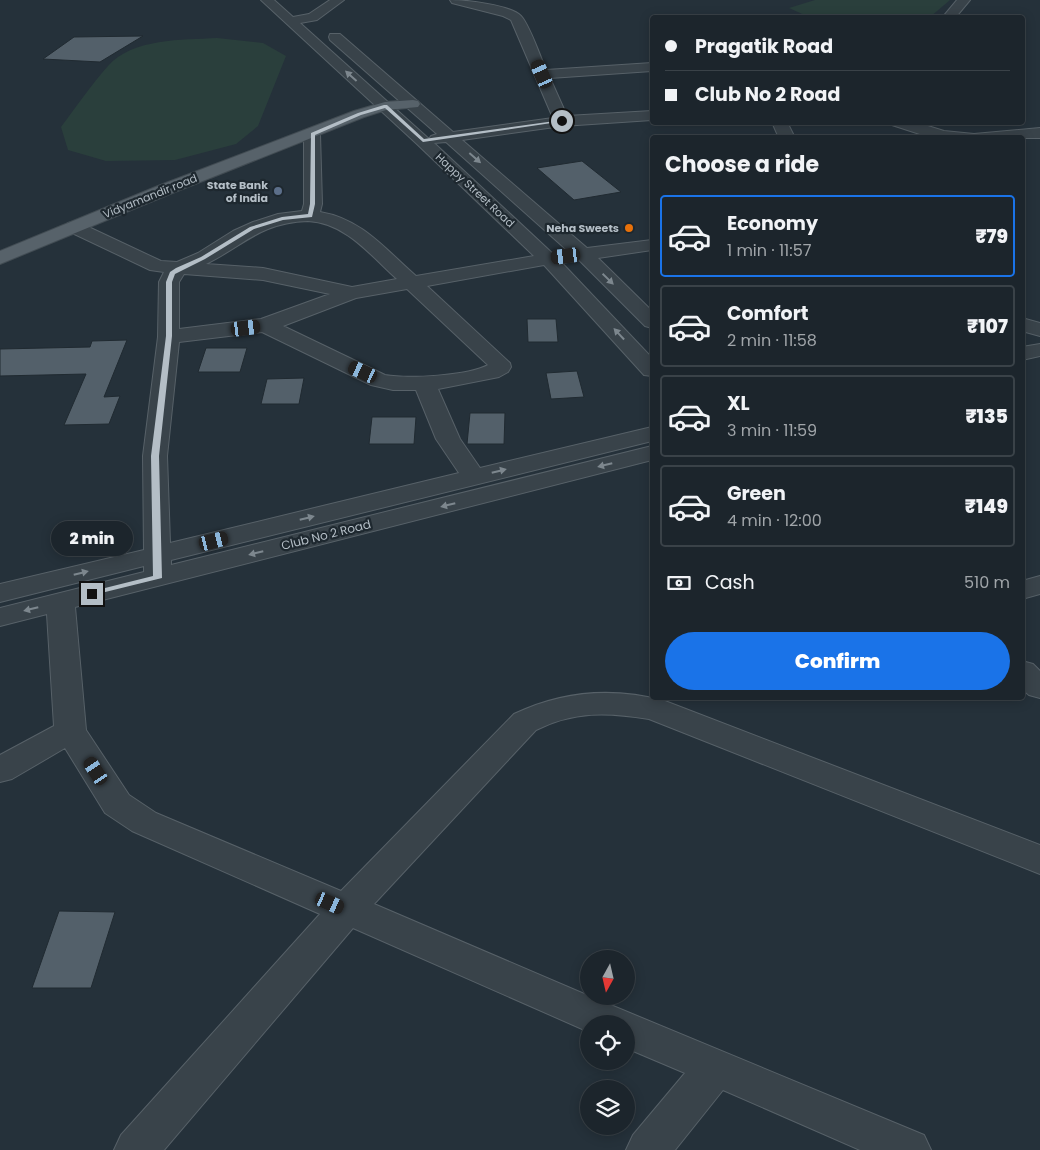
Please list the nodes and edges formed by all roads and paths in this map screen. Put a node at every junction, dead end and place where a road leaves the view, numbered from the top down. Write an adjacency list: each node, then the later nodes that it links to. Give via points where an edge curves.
1 (267, 0): 10 (street, Happy Street Road)
2 (317, 0): 3 (street)
3 (336, 0): 9 (street)
4 (503, 0): 6 (street)
5 (964, 0): 8 (street)
6 (460, 1): 12 (street, via 513,16)
7 (299, 6): 9 (street, Happy Street Road)
8 (951, 15)
9 (313, 18): 10 (street); 13 (street, Happy Street Road)
10 (289, 21): 14 (street, Happy Street Road, one-way to 10)
11 (650, 67): 12 (street)
12 (542, 74): 18 (street)
13 (401, 93): 14 (street); 15 (street, Happy Street Road)
14 (373, 95): 16 (street, Happy Street Road)
15 (420, 109): 16 (street); 24 (street, Happy Street Road)
16 (391, 112): 21 (main road, Vidyamandir road, via 359,114); 25 (street, Happy Street Road)
17 (650, 116): 18 (street)
18 (562, 121): 24 (street)
19 (907, 125): 22 (street)
20 (1040, 133): 23 (street)
21 (312, 134): 26 (street, via 313,204); 27 (main road, Vidyamandir road)
22 (940, 135)
23 (1015, 135)
24 (451, 137): 25 (street); 29 (street, Happy Street Road, one-way to 29)
25 (423, 141): 31 (street, Happy Street Road)
26 (310, 216): 32 (street, via 282,219 252,228); 33 (street, via 327,218 354,230)
27 (74, 227): 30 (main road, Vidyamandir road); 32 (street, via 147,263)
28 (650, 245): 29 (street)
29 (583, 254): 31 (street); 35 (street, Happy Street Road, one-way to 35)
30 (0, 258)
31 (548, 259): 33 (street); 42 (street, Happy Street Road, one-way to 31)
32 (178, 269): 34 (street, via 263,274); 39 (street, via 169,282)
33 (411, 284): 34 (street); 43 (street, via 500,366 491,372)
34 (352, 293): 36 (street)
35 (650, 320)
36 (265, 325): 39 (street); 43 (street, via 379,380)
37 (1025, 325): 38 (street)
38 (1040, 330)
39 (169, 336): 47 (street, via 155,456)
40 (1040, 350): 41 (street)
41 (1025, 353)
42 (650, 368)
43 (425, 384): 46 (street, via 448,439)
44 (650, 434): 46 (street, Club No 2 Road, one-way to 44)
45 (650, 453): 47 (street, Club No 2 Road, one-way to 47)
46 (474, 477): 47 (street, Club No 2 Road, one-way to 46)
47 (158, 566): 50 (street, Club No 2 Road, one-way to 47); 51 (street, Club No 2 Road)
48 (1040, 585): 49 (street)
49 (1025, 589)
50 (0, 593)
51 (60, 602): 52 (street, Club No 2 Road, one-way to 52); 55 (street)
52 (0, 617)
53 (1025, 674): 54 (street)
54 (1040, 688)
55 (70, 731): 56 (street); 58 (street, via 117,804 129,814)
56 (0, 770)
57 (1040, 860): 58 (street, via 654,709 624,703 567,705 544,711 525,722)
58 (346, 910): 59 (street); 62 (street)
59 (593, 1015)
60 (635, 1033): 61 (street)
61 (716, 1067): 63 (street); 64 (street)
62 (136, 1150)
63 (648, 1150)
64 (909, 1150)

